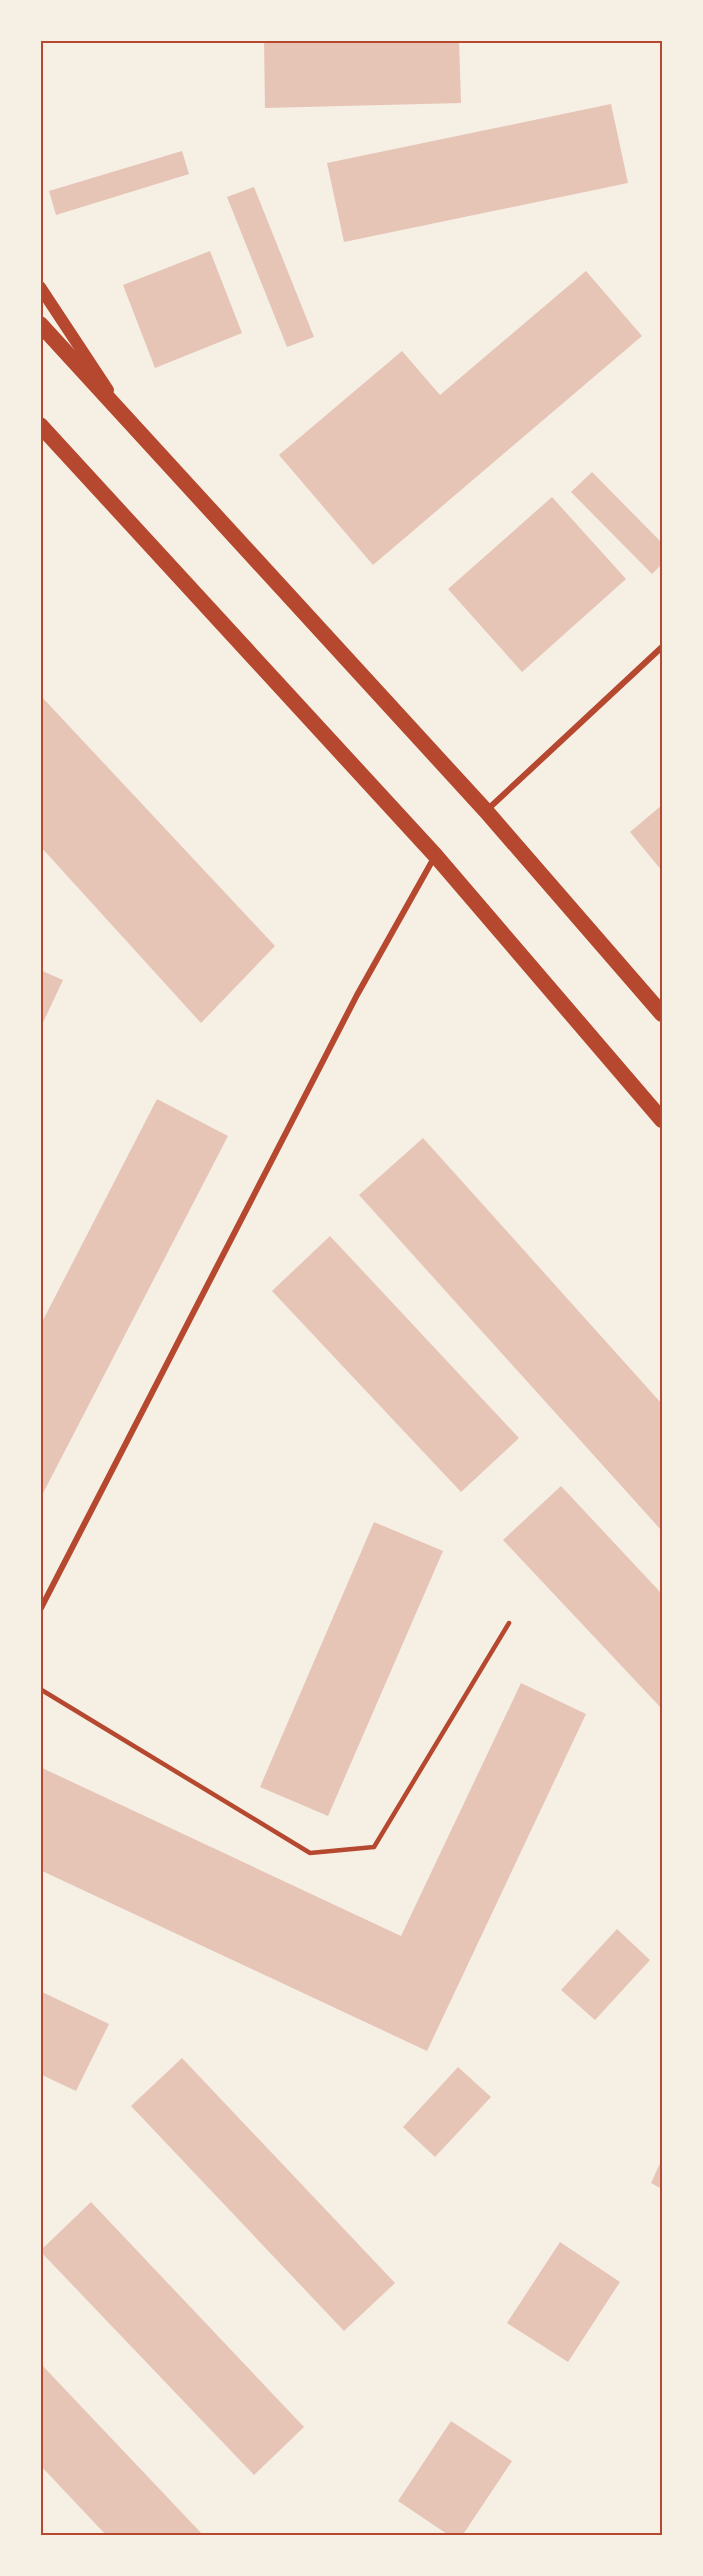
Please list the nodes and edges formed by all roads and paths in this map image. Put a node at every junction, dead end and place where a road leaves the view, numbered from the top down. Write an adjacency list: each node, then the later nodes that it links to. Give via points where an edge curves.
1 (40, 287): 3 (main road)
2 (40, 324): 3 (highway)
3 (130, 423): 6 (highway)
4 (40, 425): 7 (highway)
5 (663, 646): 6 (street)
6 (486, 811): 8 (highway)
7 (435, 855): 9 (highway); 10 (street, via 351,1006)
8 (663, 1014)
9 (663, 1120)
10 (40, 1610)
11 (509, 1623): 12 (lane, via 374,1847 310,1853)
12 (40, 1689)

